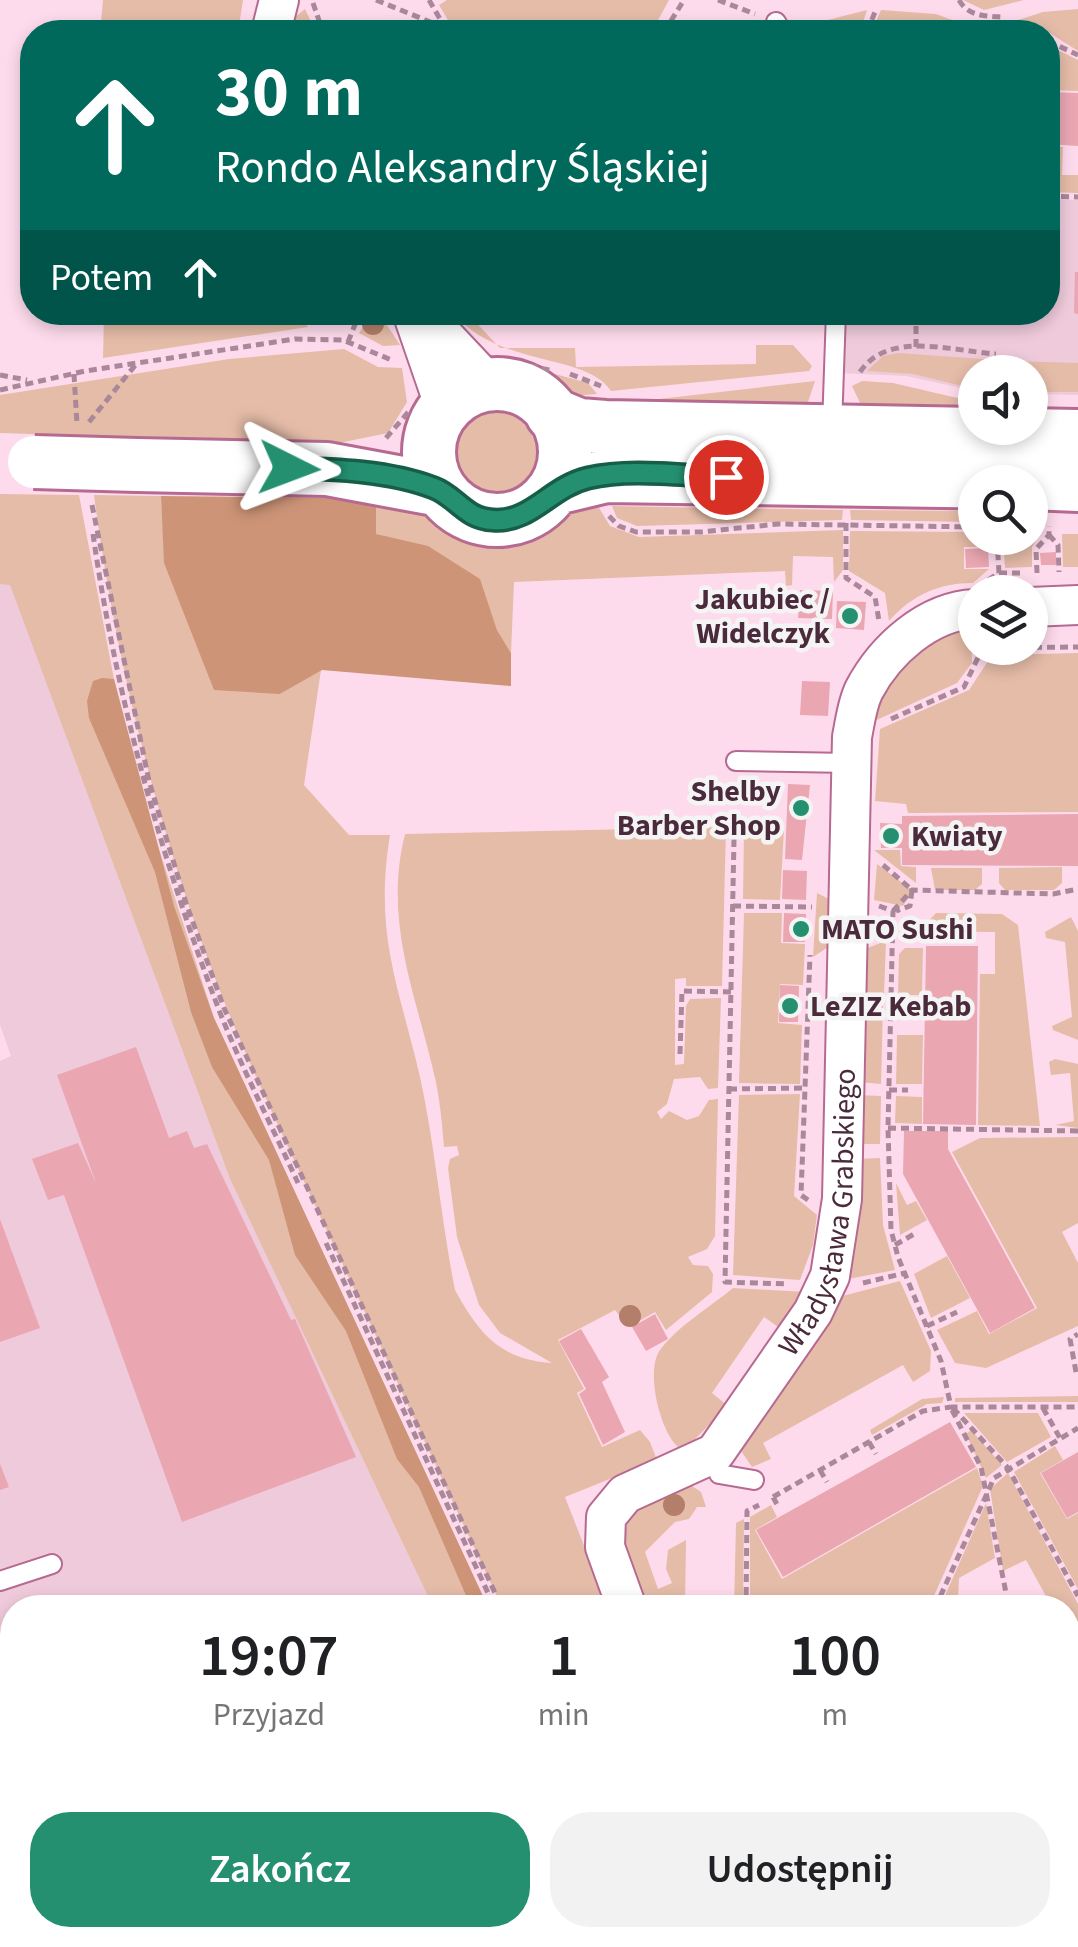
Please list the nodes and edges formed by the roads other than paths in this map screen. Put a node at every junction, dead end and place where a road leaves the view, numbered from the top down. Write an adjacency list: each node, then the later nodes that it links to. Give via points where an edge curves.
1 (418, 325): 4 (street)
2 (426, 325): 4 (street)
3 (836, 325): 9 (lane)
4 (454, 410): 5 (street, via 531,394); 8 (street, via 388,458); 12 (street, via 429,456)
5 (552, 414): 9 (street); 11 (street, via 564,444)
6 (1078, 436): 9 (street)
7 (17, 462): 8 (street, bridge)
8 (327, 469): 12 (street)
9 (836, 476): 10 (street); 11 (street, via 606,476)
10 (958, 480)
11 (556, 488): 12 (street, via 532,510 493,520 454,506)
12 (440, 490)
13 (1048, 595): 15 (street)
14 (958, 606): 17 (street, Władysława Grabskiego, via 884,659 861,694)
15 (1078, 606)
16 (736, 761): 17 (lane)
17 (851, 763): 22 (street, Władysława Grabskiego, via 842,1199 830,1276 813,1312 716,1453 625,1494 606,1517 606,1547)
18 (720, 1474): 19 (lane)
19 (754, 1480)
20 (52, 1564): 21 (lane)
21 (0, 1581)
22 (623, 1595)

